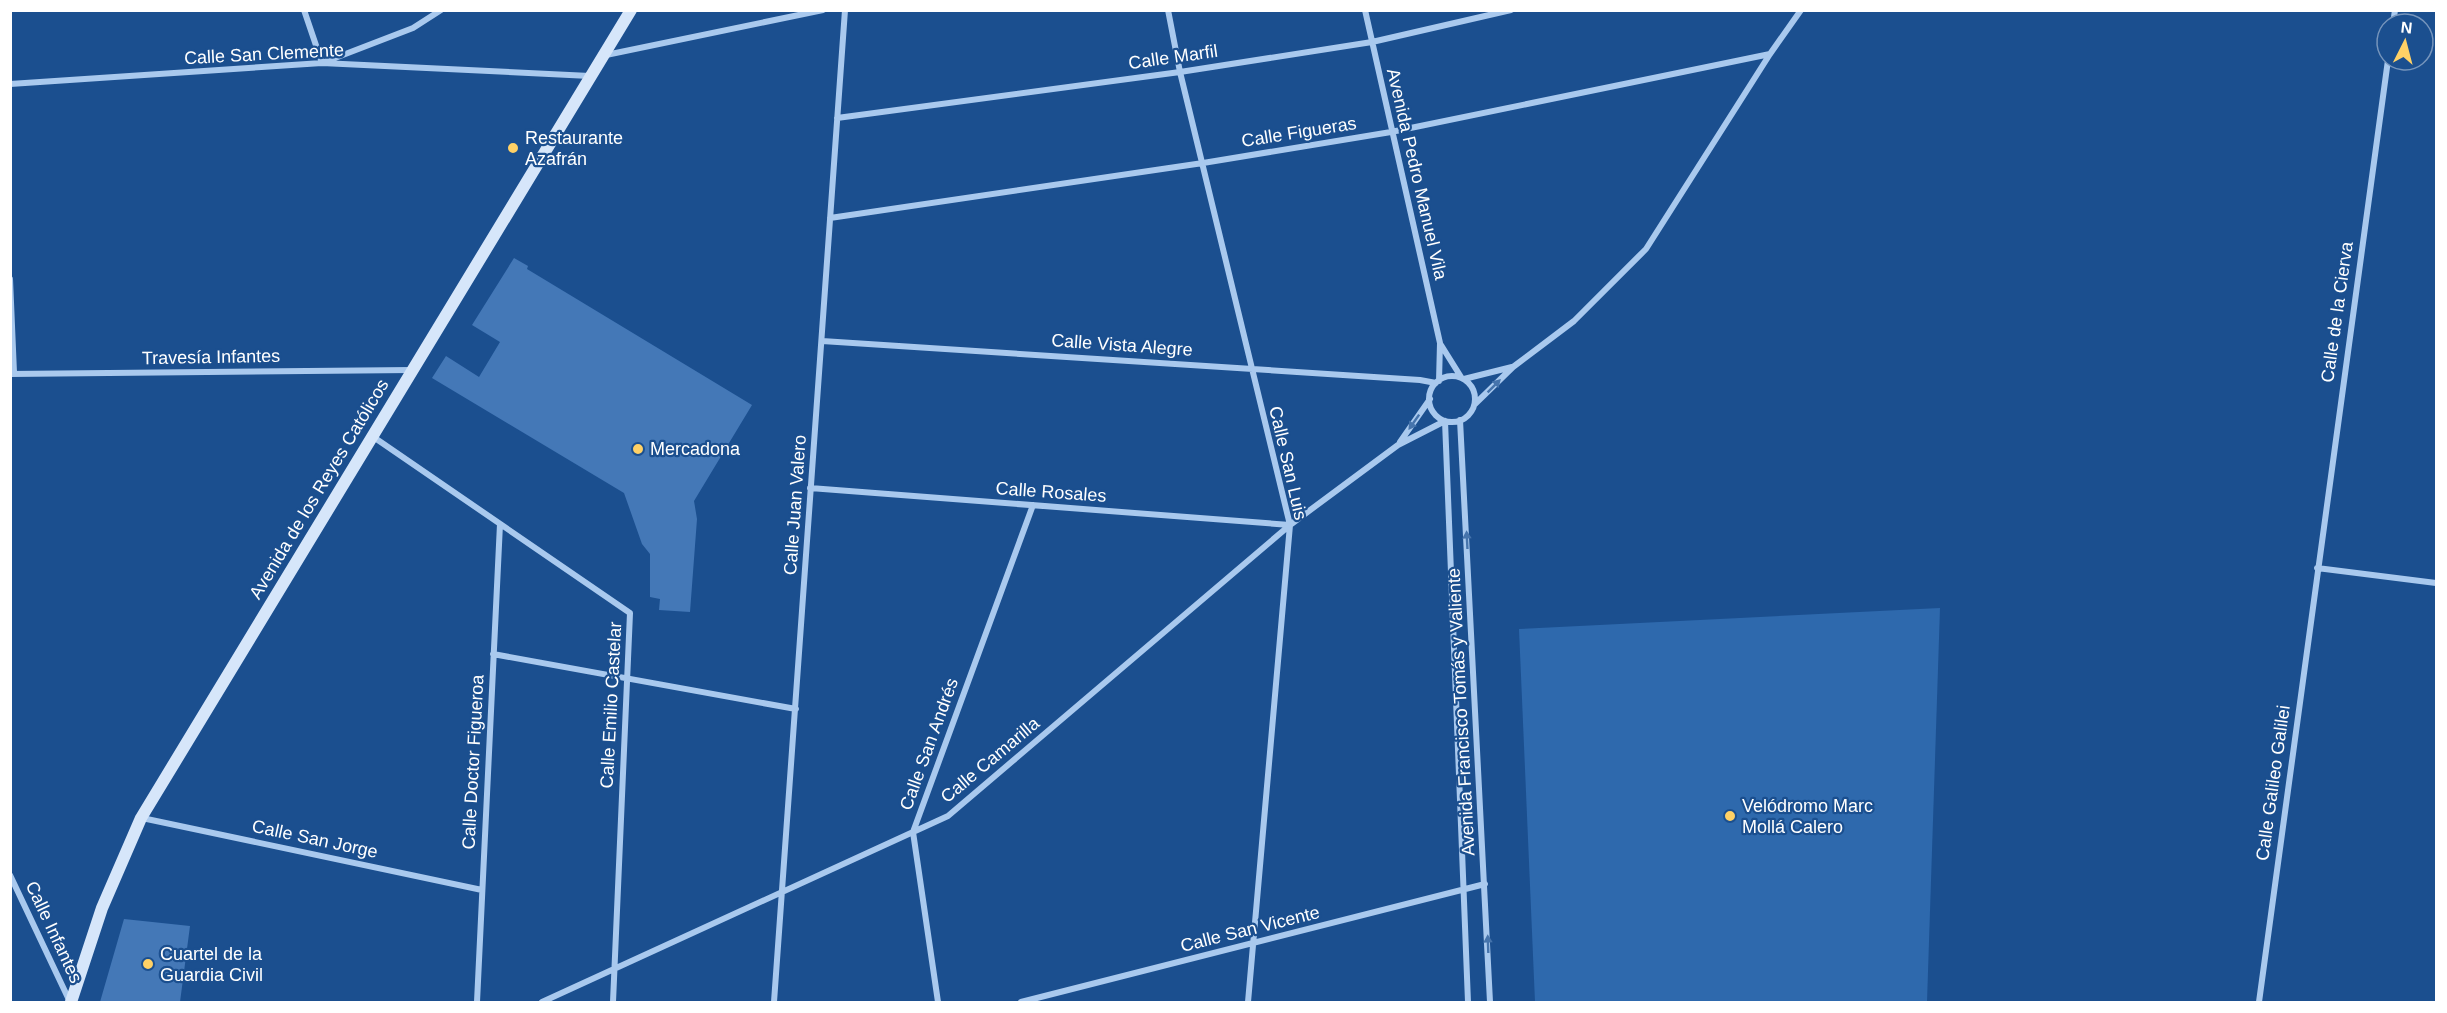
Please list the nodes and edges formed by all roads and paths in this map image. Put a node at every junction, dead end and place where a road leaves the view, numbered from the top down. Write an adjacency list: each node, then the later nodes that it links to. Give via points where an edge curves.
1 (304, 10): 13 (street)
2 (441, 10): 13 (street, via 413,28)
3 (631, 10): 12 (street, Avenida de los Reyes Católicos)
4 (823, 10): 12 (street)
5 (845, 10): 18 (street, Calle Juan Valero)
6 (1168, 10): 14 (street, Calle San Luis)
7 (1365, 10): 10 (street, Avenida Pedro Manuel Vila)
8 (1511, 10): 10 (street, Calle Marfil)
9 (1801, 10): 11 (street)
10 (1372, 42): 14 (street, Calle Marfil); 19 (street, Avenida Pedro Manuel Vila)
11 (1770, 54): 19 (street, Calle Figueras); 25 (street, via 1646,249 1574,321)
12 (604, 56): 16 (street, Avenida de los Reyes Católicos)
13 (322, 63): 16 (street, Calle San Clemente); 17 (street, Calle San Clemente)
14 (1179, 72): 18 (street, Calle Marfil); 20 (street, Calle San Luis)
15 (2386, 72): 42 (street, Calle de la Cierva)
16 (590, 76): 27 (street, Avenida de los Reyes Católicos)
17 (10, 84)
18 (837, 118): 21 (street, Calle Juan Valero)
19 (1391, 132): 20 (street, Calle Figueras); 24 (street, Avenida Pedro Manuel Vila)
20 (1203, 163): 21 (street, Calle Figueras); 26 (street, Calle San Luis)
21 (830, 218): 23 (street, Calle Juan Valero)
22 (10, 279): 28 (street)
23 (822, 341): 26 (street, Calle Vista Alegre); 38 (street, Calle Juan Valero)
24 (1440, 343): 29 (street, Avenida Pedro Manuel Vila); 31 (street, Avenida Pedro Manuel Vila)
25 (1513, 367): 29 (street); 33 (street, one-way to 25)
26 (1250, 369): 30 (street, Calle Vista Alegre); 41 (street, Calle San Luis)
27 (412, 370): 28 (street, Travesía Infantes); 36 (street, Avenida de los Reyes Católicos)
28 (12, 374)
29 (1462, 379): 31 (street, via 1449,376); 33 (street, via 1473,390)
30 (1420, 380): 31 (street, Calle Vista Alegre); 32 (street)
31 (1438, 382): 32 (street)
32 (1430, 396): 35 (street, via 1434,412); 37 (street, Calle Camarilla, one-way to 37)
33 (1475, 404): 34 (street)
34 (1460, 420): 35 (street); 50 (street, Avenida Francisco Tomás y Valiente, one-way to 34)
35 (1445, 421): 37 (street, Calle Camarilla); 52 (street, Avenida Francisco Tomás y Valiente)
36 (372, 436): 40 (street, Calle Emilio Castelar); 47 (street, Avenida de los Reyes Católicos)
37 (1398, 445): 41 (street, Calle Camarilla)
38 (810, 488): 39 (street, Calle Rosales); 46 (street, Calle Juan Valero)
39 (1033, 505): 41 (street, Calle Rosales); 48 (street, Calle San Andrés)
40 (500, 524): 44 (street, Calle Doctor Figueroa); 45 (street, Calle Emilio Castelar, via 630,613)
41 (1290, 525): 48 (street, Calle Camarilla, via 948,816); 54 (street, Calle San Luis)
42 (2317, 568): 43 (street); 66 (street, Calle Galileo Galilei)
43 (2436, 583)
44 (494, 654): 45 (street); 51 (street, Calle Doctor Figueroa)
45 (627, 678): 46 (street); 55 (street, Calle Emilio Castelar)
46 (796, 709): 53 (street, Calle Juan Valero)
47 (141, 818): 51 (street, Calle San Jorge); 56 (street, Avenida de los Reyes Católicos, via 102,908)
48 (913, 832): 53 (street, Calle Camarilla); 61 (street, Calle San Andrés)
49 (10, 875): 56 (street, Calle Infantes)
50 (1485, 884): 52 (street, Calle San Vicente); 65 (street, Avenida Francisco Tomás y Valiente, one-way to 50)
51 (482, 890): 57 (street, Calle Doctor Figueroa)
52 (1464, 890): 54 (street, Calle San Vicente); 64 (street, Avenida Francisco Tomás y Valiente)
53 (783, 892): 55 (street, Calle Camarilla); 60 (street, Calle Juan Valero)
54 (1253, 943): 62 (street, Calle San Vicente); 63 (street, Calle San Luis)
55 (614, 969): 58 (street, Calle Camarilla); 59 (street, Calle Emilio Castelar)
56 (71, 1002)
57 (477, 1002)
58 (542, 1002)
59 (612, 1002)
60 (774, 1002)
61 (938, 1002)
62 (1022, 1002)
63 (1248, 1002)
64 (1468, 1002)
65 (1490, 1002)
66 (2259, 1002)

